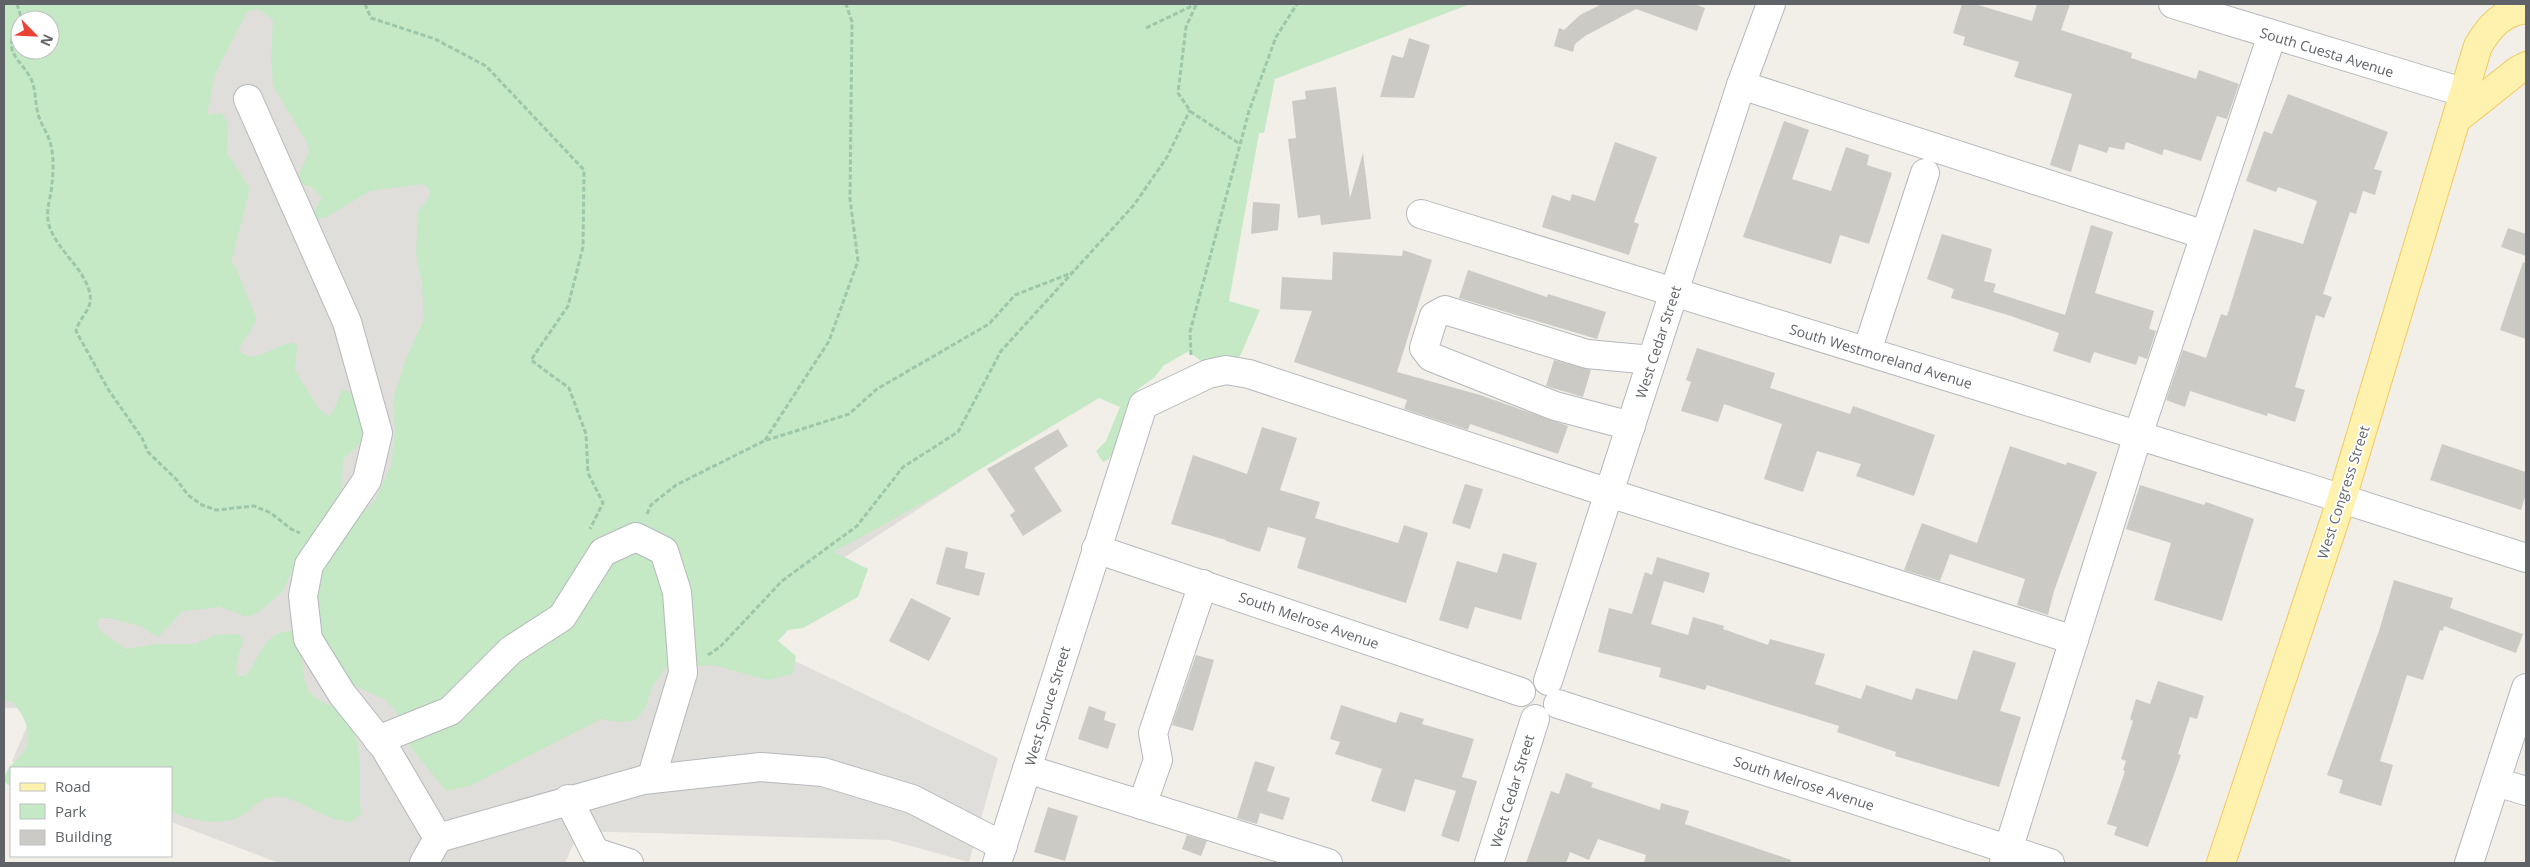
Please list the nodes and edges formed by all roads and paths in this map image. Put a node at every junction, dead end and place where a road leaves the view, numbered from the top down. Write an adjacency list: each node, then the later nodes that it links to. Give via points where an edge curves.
1 (365, 4): 33 (path, via 371,18 435,39 486,66 584,170 583,247 568,306 531,360 569,388 586,434 588,472 603,502 584,544)
2 (846, 4): 27 (path, via 852,22 850,199 858,261 829,340)
3 (1196, 4): 8 (path); 15 (path, via 1186,27 1178,93)
4 (1297, 4): 16 (path, via 1276,37)
5 (1771, 4): 12 (street, West Cedar Street)
6 (2173, 4): 9 (street, South Cuesta Avenue)
7 (2517, 8): 14 (main road, West Congress Street, via 2498,19 2478,46)
8 (1146, 28)
9 (2272, 35): 14 (street, South Cuesta Avenue); 19 (street)
10 (15, 60): 31 (path, via 30,77 38,116 51,146 49,226 85,279 90,295 90,308 76,331 148,452 188,495 202,505 216,510 254,506 291,529)
11 (2526, 66): 14 (main road)
12 (1741, 85): 19 (street); 21 (street, West Cedar Street)
13 (248, 99): 31 (street, via 347,322 378,433 367,480)
14 (2468, 103): 29 (main road, West Congress Street)
15 (1190, 110): 16 (path); 20 (path, via 1167,156 1134,205)
16 (1240, 144): 24 (path, via 1190,332)
17 (1925, 173): 22 (street)
18 (1421, 214): 21 (street, South Westmoreland Avenue)
19 (2205, 235): 26 (street)
20 (1075, 271): 27 (path, via 1015,295 989,324 877,389 849,414); 37 (path, via 1001,351 958,432 903,467 857,526 782,581 720,647)
21 (1674, 292): 22 (street, South Westmoreland Avenue); 23 (street, West Cedar Street)
22 (1867, 351): 26 (street, South Westmoreland Avenue)
23 (1652, 360): 25 (street, West Cedar Street); 25 (street, via 1587,354 1445,310 1434,316 1424,348 1431,357 1554,406)
24 (1191, 381): 28 (street, West Spruce Street, via 1226,370 1249,374); 32 (street, West Spruce Street, via 1143,405)
25 (1631, 426): 28 (street, West Cedar Street)
26 (2138, 435): 29 (street, South Westmoreland Avenue); 36 (street)
27 (764, 441): 30 (path, via 676,485 651,505)
28 (1609, 493): 36 (street, West Spruce Street); 40 (street, West Cedar Street)
29 (2342, 498): 34 (street, South Westmoreland Avenue); 58 (main road, West Congress Street)
30 (636, 537): 33 (street); 37 (street, via 664,551 677,592)
31 (324, 543): 42 (street, via 309,565 303,596 308,640 342,694)
32 (1096, 549): 35 (street, South Melrose Avenue); 43 (street, West Spruce Street)
33 (603, 552): 42 (street, via 562,616 512,650 450,711)
34 (2526, 558)
35 (1203, 584): 39 (street, South Melrose Avenue); 48 (street, via 1154,733 1158,760)
36 (2074, 640): 51 (street)
37 (683, 673): 44 (street)
38 (2526, 688): 45 (street)
39 (1521, 692): 40 (street, via 1532,681); 41 (street, via 1522,709)
40 (1553, 693): 41 (street, via 1552,714); 51 (street, South Melrose Avenue)
41 (1535, 719): 56 (street, West Cedar Street)
42 (378, 740): 49 (street)
43 (1027, 769): 48 (street); 50 (street, West Spruce Street)
44 (651, 778): 47 (street); 50 (street, via 761,767 823,772 912,799)
45 (2496, 782): 46 (street); 59 (street)
46 (2526, 792)
47 (568, 799): 49 (street); 52 (street)
48 (1142, 805): 55 (street)
49 (438, 838): 53 (street)
50 (1000, 855)
51 (2006, 856): 57 (street, South Melrose Avenue)
52 (593, 858): 54 (street)
53 (424, 863)
54 (629, 863)
55 (1328, 863)
56 (1489, 863)
57 (2050, 863)
58 (2221, 863)
59 (2469, 863)

